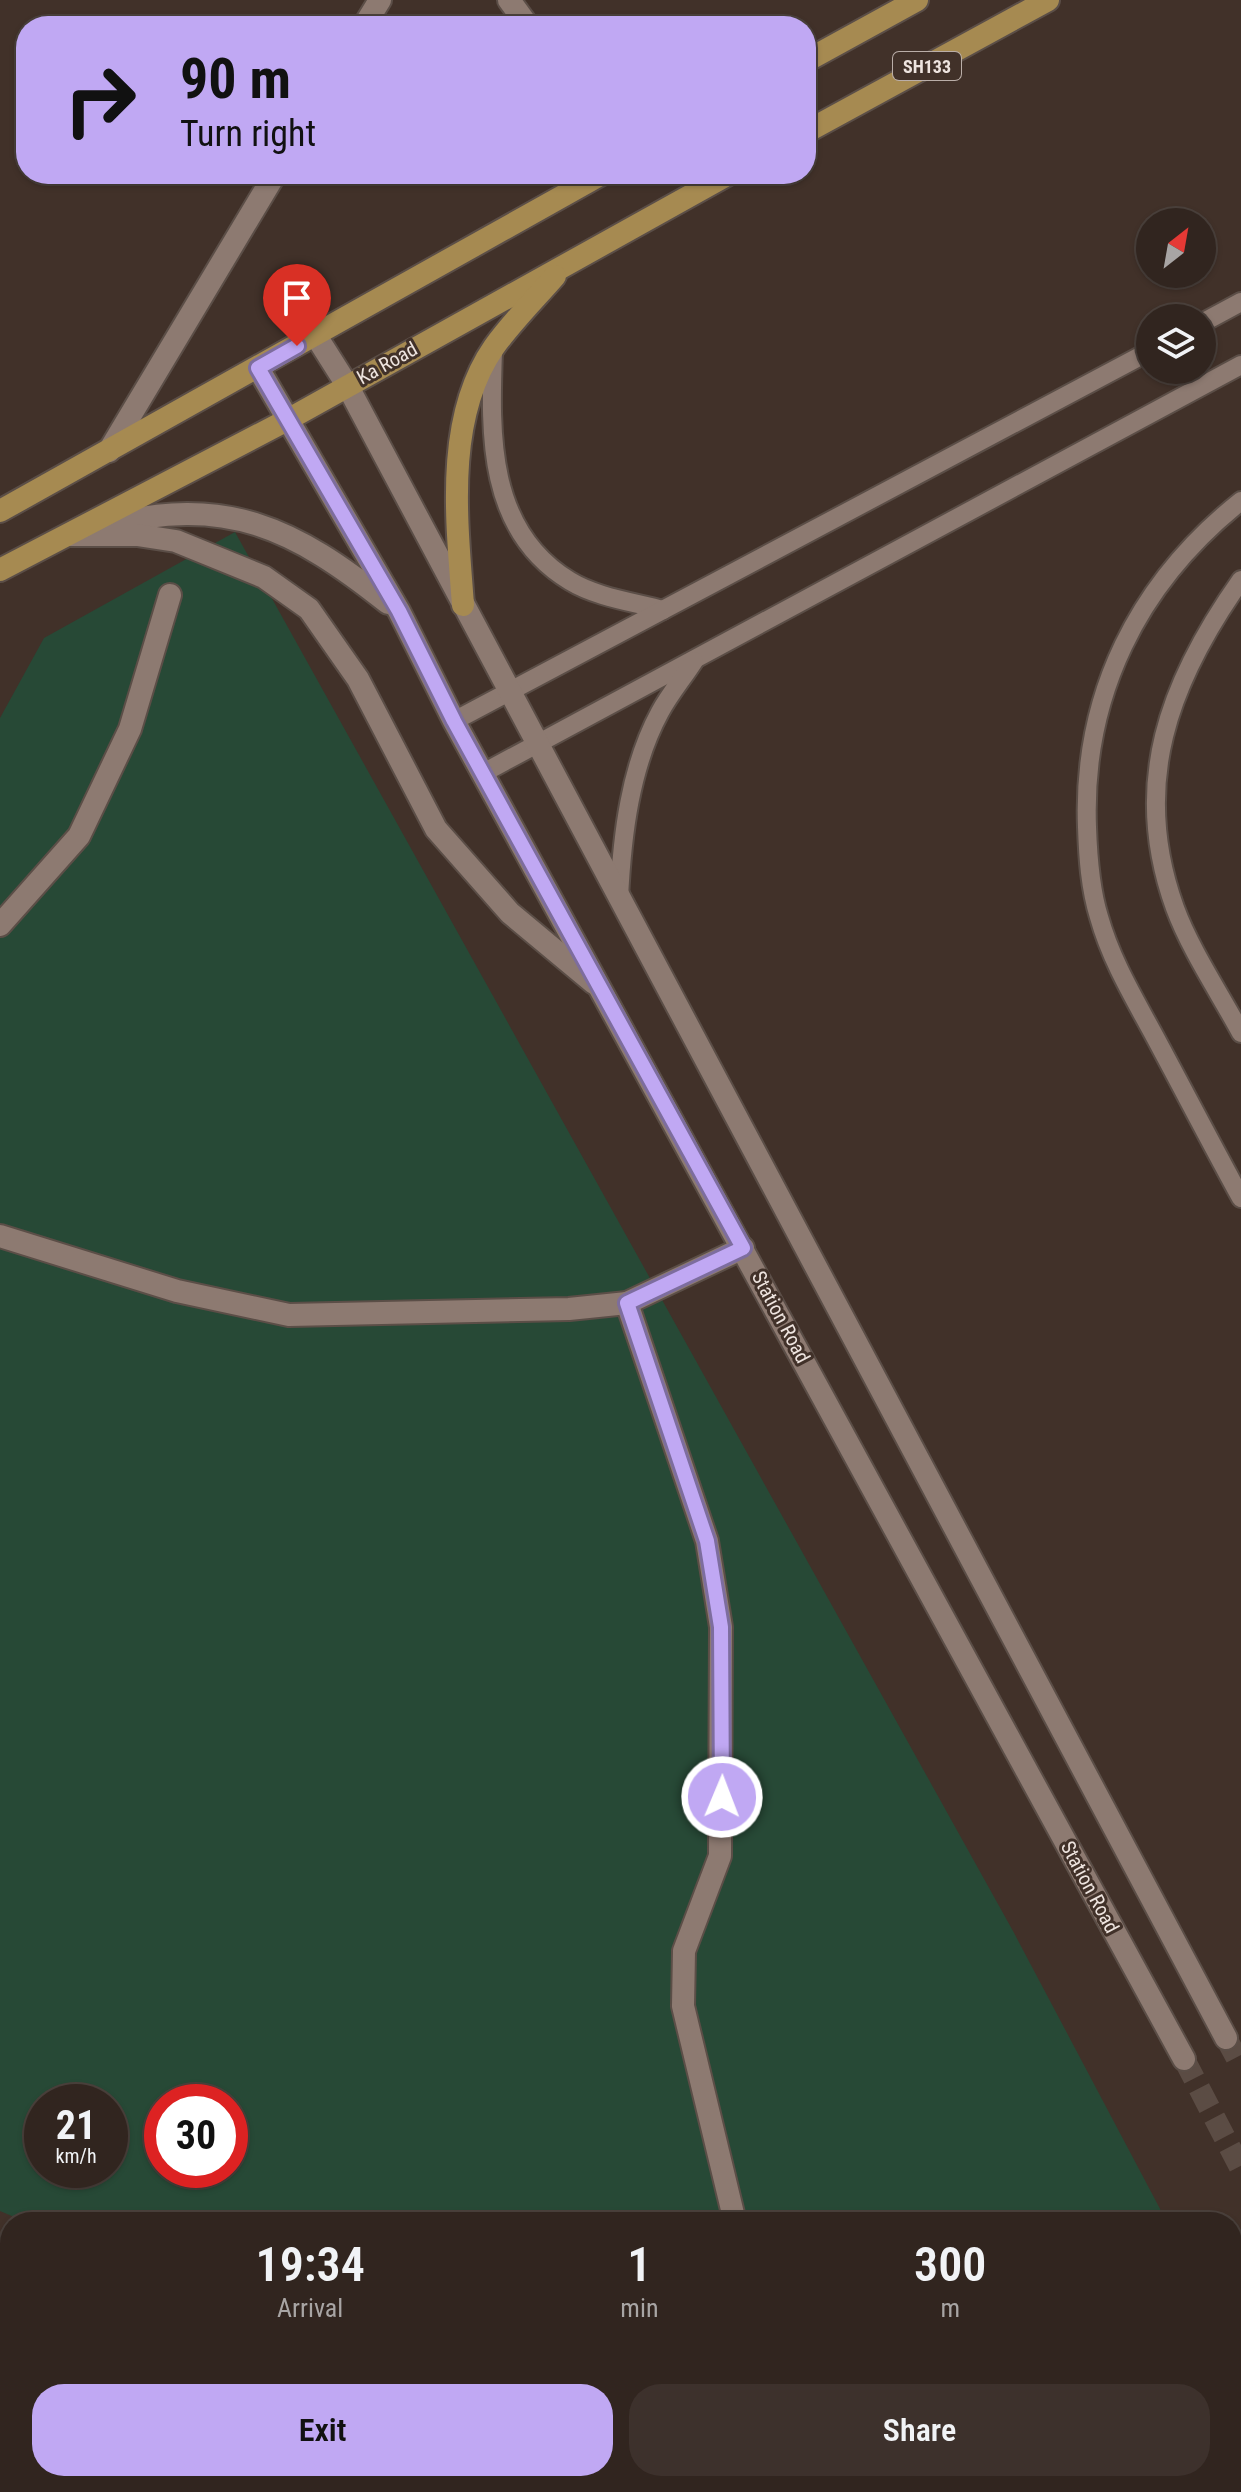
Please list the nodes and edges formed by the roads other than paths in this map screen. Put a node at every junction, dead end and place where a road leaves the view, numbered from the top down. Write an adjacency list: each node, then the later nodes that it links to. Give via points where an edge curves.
1 (917, 0): 3 (main road)
2 (1048, 0): 4 (main road, SH133)
3 (816, 56)
4 (816, 127)
5 (269, 184): 18 (street)
6 (584, 184): 11 (main road)
7 (711, 184): 8 (main road, Ka Road)
8 (566, 263): 12 (main road); 16 (main road, Ka Road)
9 (1241, 302): 10 (lane)
10 (1216, 315)
11 (316, 336): 15 (main road); 16 (street)
12 (493, 348): 25 (main road, via 464,414 457,454); 26 (lane, via 495,468 524,537 570,581)
13 (1136, 358): 26 (lane)
14 (1241, 365): 28 (lane)
15 (258, 368): 17 (street, Station Road); 18 (main road)
16 (347, 385): 17 (main road, Ka Road); 25 (street)
17 (289, 419): 21 (main road, Ka Road); 27 (street, Station Road)
18 (109, 451): 20 (main road)
19 (1241, 501): 37 (lane, via 1180,560 1122,647 1093,724 1086,791 1093,891 1112,956)
20 (0, 511)
21 (71, 535): 22 (main road, Ka Road); 27 (street, via 150,516 226,515 261,524 317,552); 35 (street, via 176,541 264,577 309,609 358,679 436,829 510,913)
22 (0, 570)
23 (1241, 580): 36 (lane, via 1204,633 1176,689 1159,750 1157,805 1159,842 1175,909)
24 (170, 595): 34 (street, via 130,729 79,836)
25 (463, 605): 29 (street)
26 (663, 610): 29 (lane)
27 (399, 611): 30 (street, Station Road)
28 (696, 659): 31 (lane); 33 (lane, via 659,713 642,757 621,853)
29 (509, 692): 30 (lane); 31 (street)
30 (454, 721): 32 (street, Station Road)
31 (537, 744): 32 (lane); 33 (street)
32 (485, 772): 35 (street, Station Road)
33 (619, 898): 41 (street)
34 (0, 925)
35 (605, 992): 39 (street, Station Road)
36 (1241, 1033)
37 (1241, 1198)
38 (0, 1236): 40 (street, via 177,1291 289,1315)
39 (743, 1248): 40 (street); 42 (street, Station Road)
40 (627, 1303): 43 (street, via 707,1541 721,1627 720,1856 684,1951 683,2006)
41 (1226, 2038)
42 (1184, 2059)
43 (733, 2212)

